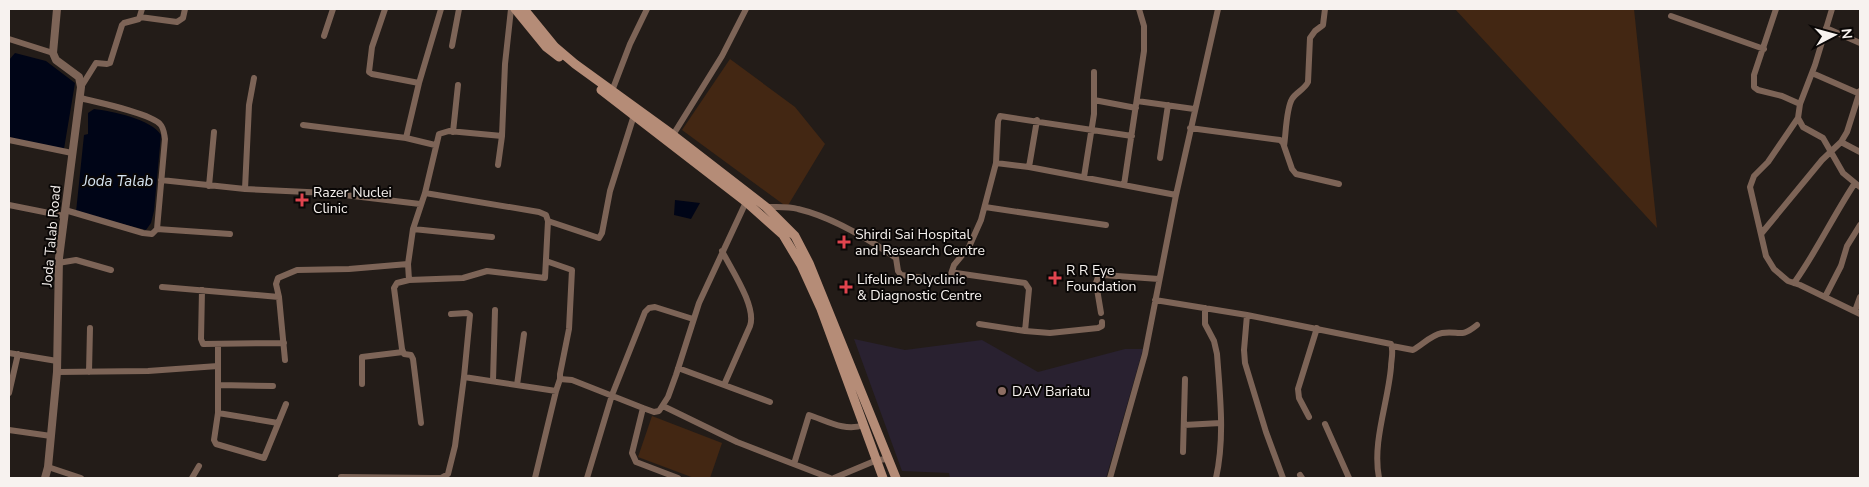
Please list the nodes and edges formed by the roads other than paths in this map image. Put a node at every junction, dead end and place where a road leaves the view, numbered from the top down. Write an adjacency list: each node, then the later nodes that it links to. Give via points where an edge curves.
1 (57, 9): 26 (street)
2 (142, 9): 19 (street)
3 (185, 9): 19 (street, via 183,18 177,22)
4 (333, 9): 21 (street)
5 (385, 9): 30 (street, via 372,47 369,72)
6 (441, 9): 30 (street)
7 (459, 9): 24 (street)
8 (511, 9): 50 (street)
9 (515, 9): 41 (main road, via 546,47)
10 (524, 9): 33 (main road, via 555,47)
11 (647, 9): 33 (street)
12 (746, 9): 49 (street, via 722,56)
13 (1139, 9): 38 (street, via 1144,26 1144,51)
14 (1218, 9): 40 (street)
15 (1325, 9): 56 (street, via 1323,25 1310,38 1307,85 1290,104)
16 (1776, 9): 25 (street)
17 (1832, 9): 20 (street)
18 (1671, 16): 25 (street)
19 (140, 17): 32 (street, via 137,21 123,24 110,63 96,63)
20 (1826, 28): 23 (street); 28 (street)
21 (324, 36)
22 (10, 42): 26 (street)
23 (1860, 43)
24 (452, 46)
25 (1764, 48): 37 (street, via 1754,75 1754,87)
26 (53, 53): 32 (street, via 56,60 79,77)
27 (1094, 72): 36 (street)
28 (1812, 73): 34 (street); 37 (street)
29 (254, 78): 70 (street)
30 (419, 83): 52 (street)
31 (458, 85): 48 (street)
32 (82, 87): 35 (street, Joda Talab Road)
33 (612, 91): 41 (main road)
34 (1860, 93): 54 (street)
35 (80, 98): 59 (street, Joda Talab Road); 65 (street, via 143,115 160,124 165,138)
36 (1094, 100): 38 (street); 46 (street)
37 (1800, 104): 42 (street)
38 (1136, 105): 39 (street); 51 (street)
39 (1168, 106): 40 (street); 60 (street)
40 (1194, 109): 45 (street)
41 (635, 112): 49 (main road); 73 (main road); 79 (street, via 599,238)
42 (1798, 118): 57 (street, via 1804,127 1824,138); 85 (street, via 1768,162 1751,180 1751,197)
43 (1038, 120): 46 (street); 61 (street, via 999,117); 63 (street)
44 (303, 125): 52 (street)
45 (1190, 128): 56 (street, via 1278,140); 72 (street)
46 (1092, 130): 51 (street); 64 (street)
47 (214, 132): 69 (street)
48 (452, 132): 50 (street); 55 (street, via 439,134)
49 (673, 135): 76 (main road)
50 (502, 136): 62 (street)
51 (1132, 136): 67 (street)
52 (406, 138): 55 (street)
53 (9, 140): 59 (street)
54 (1841, 142): 57 (street); 58 (street)
55 (435, 145): 71 (street)
56 (1284, 146): 66 (street, via 1296,174)
57 (1831, 151): 68 (street, via 1843,173); 85 (street)
58 (1860, 152)
59 (72, 153): 78 (street, Joda Talab Road)
60 (1160, 158)
61 (996, 163): 63 (street); 77 (street)
62 (498, 165)
63 (1029, 167): 64 (street)
64 (1084, 177): 67 (street)
65 (161, 180): 69 (street); 82 (street)
66 (1339, 184)
67 (1124, 185): 72 (street)
68 (1858, 185): 95 (street, via 1832,218 1811,259)
69 (209, 186): 70 (street)
70 (245, 189): 74 (street, via 328,193)
71 (425, 193): 74 (street); 79 (street, via 539,212 546,215)
72 (1176, 194): 94 (street)
73 (746, 202): 87 (street); 146 (main road, via 783,235 793,250 820,309)
74 (420, 204): 83 (street)
75 (9, 205): 78 (street)
76 (766, 207): 92 (street, via 796,208 841,226 896,258 901,275 940,280); 144 (main road, via 786,226 804,252)
77 (985, 207): 80 (street); 92 (street, via 974,238)
78 (64, 213): 82 (street, via 143,233 152,234); 89 (street, Joda Talab Road)
79 (548, 221): 88 (street)
80 (1106, 225)
81 (1860, 225): 99 (street, via 1847,246)
82 (157, 229): 84 (street)
83 (412, 229): 86 (street); 90 (street)
84 (230, 234)
85 (1761, 234): 95 (street, via 1770,262 1782,276)
86 (492, 237)
87 (722, 251): 108 (street); 135 (street, via 748,302 752,318)
88 (546, 261): 93 (street, via 545,278 487,271 463,278); 129 (street, via 572,270 569,329)
89 (58, 262): 91 (street, via 76,260); 122 (street, Joda Talab Road)
90 (408, 264): 93 (street); 98 (street, via 288,272 276,280)
91 (111, 270)
92 (951, 274): 114 (street, via 1027,285)
93 (409, 280): 119 (street, via 396,283 394,288)
94 (1159, 280): 101 (street); 105 (street, via 1098,276)
95 (1794, 283): 99 (street)
96 (162, 287): 97 (street)
97 (202, 290): 98 (street); 117 (street, via 202,341)
98 (279, 297): 116 (street)
99 (1825, 297): 104 (street)
100 (1860, 297): 104 (street)
101 (1155, 300): 102 (street); 173 (street, via 1145,354)
102 (1205, 308): 107 (street); 150 (street, via 1205,324 1217,354)
103 (495, 310): 131 (street)
104 (1858, 312)
105 (1100, 313)
106 (451, 314): 128 (street, via 470,315)
107 (1247, 315): 113 (street); 175 (street, via 1245,363)
108 (693, 319): 125 (street); 139 (street, via 655,307 647,309)
109 (1102, 322): 114 (street, via 1098,328 1067,333)
110 (979, 324): 114 (street)
111 (1476, 325): 118 (street, via 1462,334 1440,334 1413,350)
112 (90, 328): 127 (street)
113 (1317, 328): 118 (street); 147 (street, via 1298,389)
114 (1025, 331)
115 (524, 334): 134 (street)
116 (284, 343): 117 (street); 123 (street)
117 (218, 345): 124 (street)
118 (1392, 346): 177 (street, via 1390,384 1379,450)
119 (403, 352): 132 (street, via 362,357); 148 (street, via 412,355)
120 (9, 353): 121 (street)
121 (18, 354): 122 (street); 138 (street)
122 (57, 360): 126 (street, Joda Talab Road)
123 (285, 360)
124 (218, 366): 127 (street); 133 (street)
125 (678, 368): 135 (street); 142 (street)
126 (57, 372): 127 (street); 155 (street, Joda Talab Road)
127 (90, 372)
128 (464, 377): 131 (street); 162 (street, via 448,474 441,478)
129 (560, 379): 137 (street); 139 (street, via 572,380)
130 (1185, 379): 153 (street)
131 (493, 381): 134 (street)
132 (362, 384)
133 (219, 385): 136 (street); 145 (street)
134 (517, 385): 137 (street)
135 (724, 385): 140 (street)
136 (273, 386)
137 (556, 391): 166 (street)
138 (9, 393)
139 (612, 395): 143 (street); 167 (street)
140 (770, 402)
141 (286, 404): 149 (street)
142 (663, 406): 143 (street, via 656,412); 159 (street, via 737,442)
143 (642, 408): 168 (street, via 632,457 636,462)
144 (870, 412): 146 (street); 157 (main road)
145 (218, 413): 149 (street); 149 (street, via 215,443 261,458 266,456)
146 (860, 414): 152 (main road)
147 (1309, 417)
148 (421, 422)
149 (278, 423)
150 (1221, 423): 153 (street); 174 (street, via 1221,455)
151 (1325, 424): 176 (street)
152 (864, 425): 158 (main road); 159 (street, via 846,428 809,415)
153 (1184, 425): 156 (street)
154 (9, 430): 155 (street)
155 (51, 436): 161 (street, Joda Talab Road)
156 (1183, 452)
157 (888, 459): 158 (street); 172 (main road)
158 (877, 460): 170 (street); 171 (main road)
159 (794, 464): 169 (street)
160 (199, 466): 165 (street)
161 (48, 467): 163 (street, Joda Talab Road); 164 (street)
162 (341, 477)
163 (45, 478)
164 (81, 478)
165 (192, 478)
166 (535, 478)
167 (587, 478)
168 (678, 478)
169 (830, 478)
170 (834, 478)
171 (884, 478)
172 (896, 478)
173 (1110, 478)
174 (1216, 478)
175 (1283, 478)
176 (1350, 478)
177 (1380, 478)

